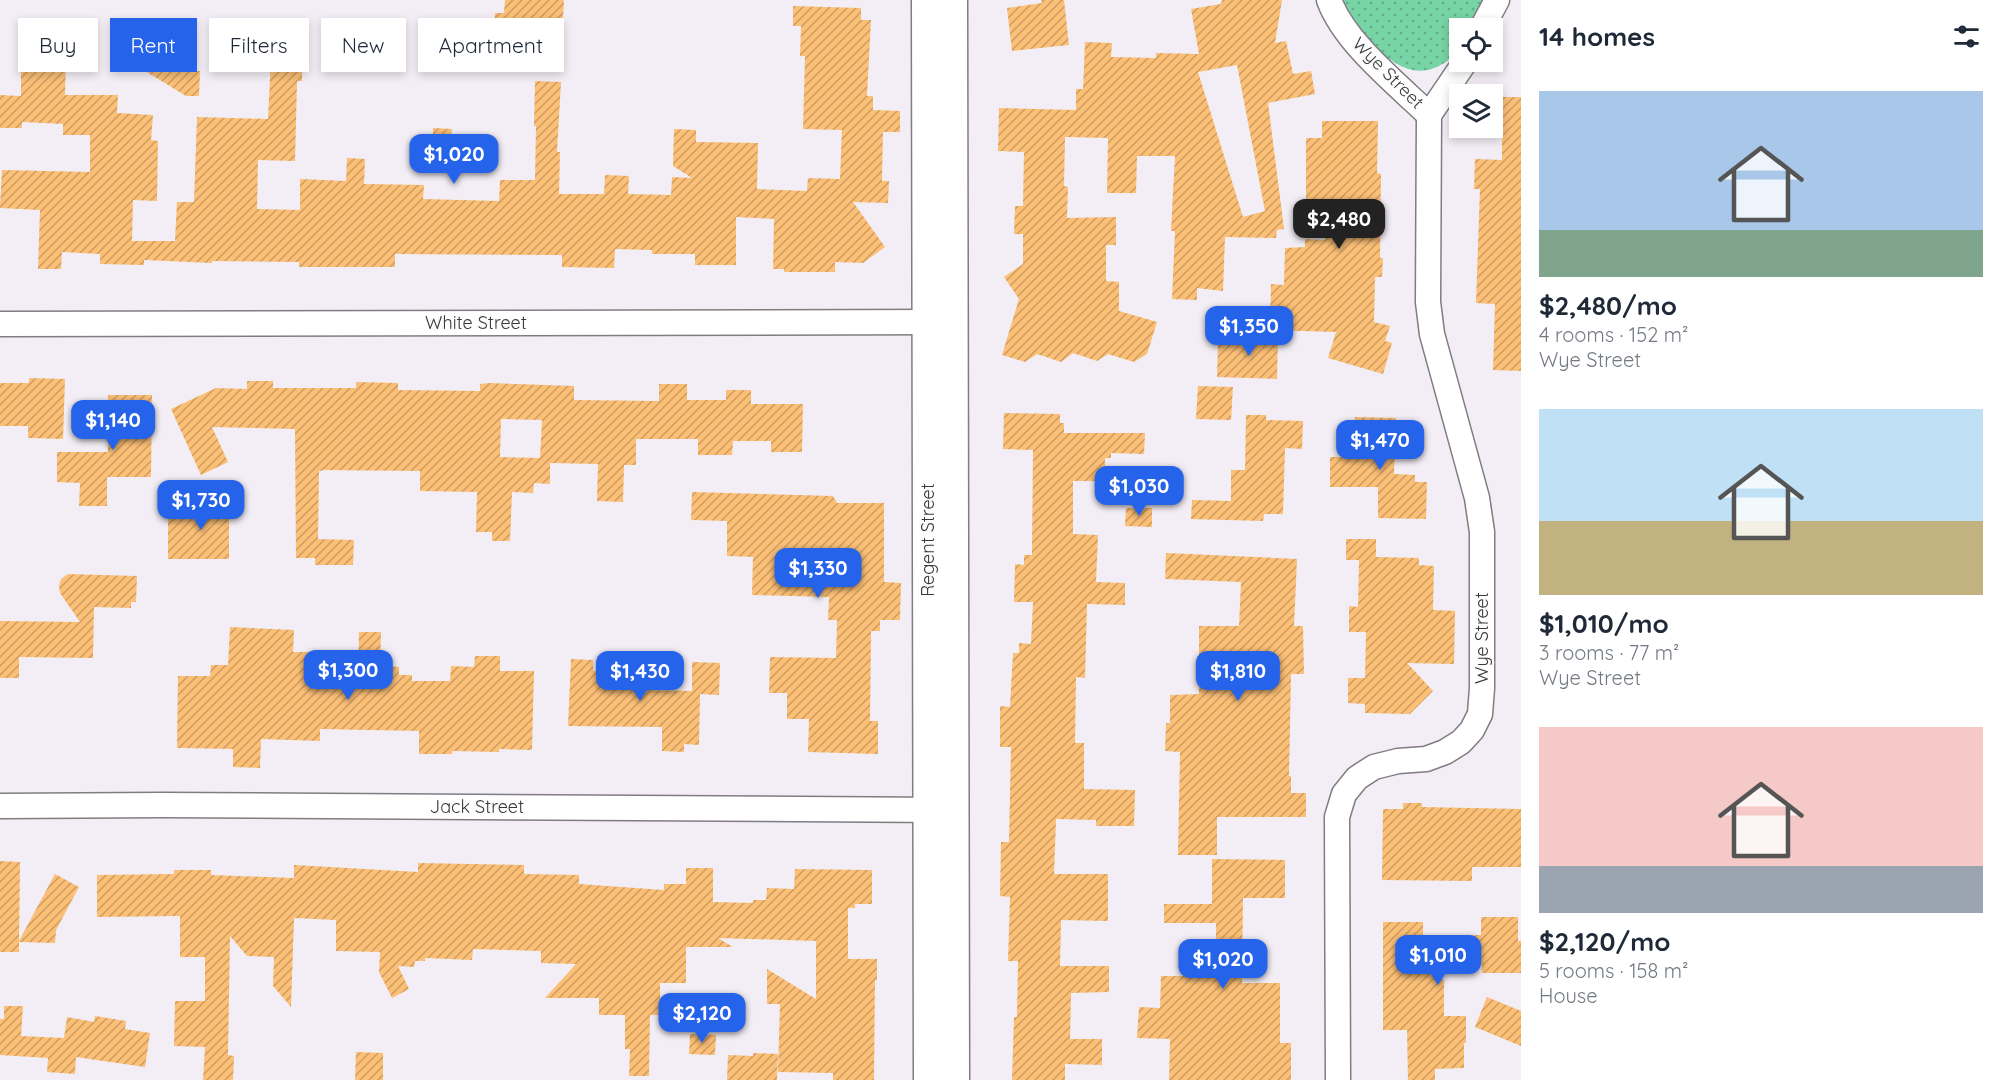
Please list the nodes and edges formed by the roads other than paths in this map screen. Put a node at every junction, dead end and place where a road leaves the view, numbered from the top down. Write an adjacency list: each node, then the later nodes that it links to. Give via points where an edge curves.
1 (927, 0): 8 (street, Regent Street)
2 (952, 0): 8 (street, Regent Street)
3 (1329, 0): 7 (street, Wye Street, via 1357,45)
4 (1497, 0): 5 (street)
5 (1487, 18)
6 (1458, 72): 7 (street, Wye Street)
7 (1429, 115): 14 (street, Wye Street, via 1428,302 1432,334 1477,498 1482,532 1480,714 1461,742 1445,752 1374,767 1357,778 1344,794 1337,817)
8 (940, 322): 9 (street, White Street); 11 (street, Regent Street)
9 (0, 324)
10 (0, 806): 11 (street, Jack Street)
11 (941, 809): 12 (street, Regent Street); 13 (street, Regent Street)
12 (929, 1080)
13 (954, 1080)
14 (1338, 1080)

